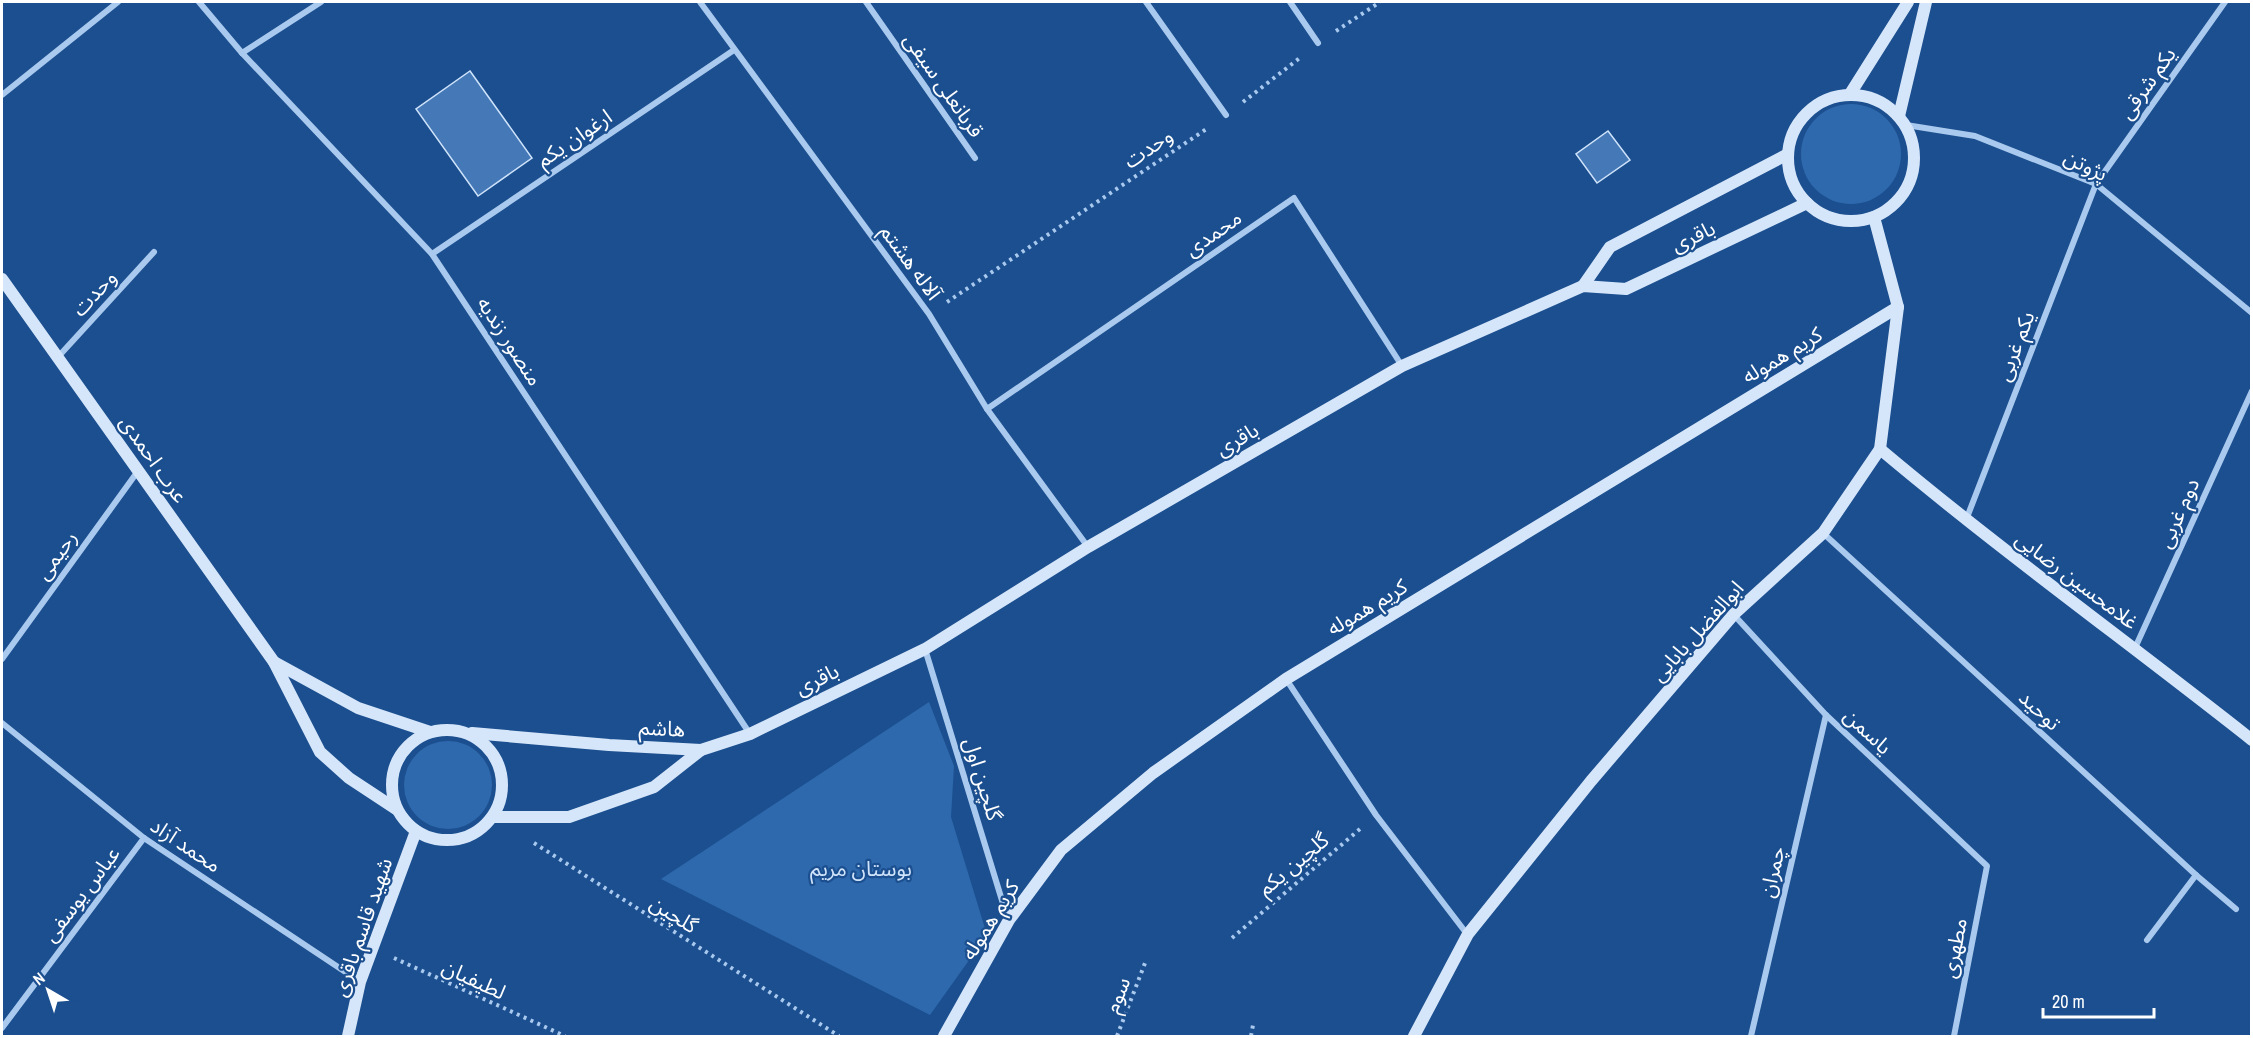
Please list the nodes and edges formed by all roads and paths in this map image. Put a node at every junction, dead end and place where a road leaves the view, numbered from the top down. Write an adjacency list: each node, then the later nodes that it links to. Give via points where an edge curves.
1 (118, 2): 16 (street)
2 (199, 2): 14 (street, منصور زندیه)
3 (321, 2): 14 (street)
4 (700, 2): 13 (street, آلاله هشتم)
5 (866, 2): 20 (street, قربانعلی سیفی)
6 (1146, 2): 17 (street)
7 (1290, 2): 12 (street)
8 (1380, 2): 12 (path, وحدت)
9 (1908, 2): 15 (street)
10 (1926, 2): 18 (street)
11 (2225, 2): 21 (street, یکم شرقی)
12 (1318, 43): 17 (path, وحدت)
13 (734, 50): 25 (street, ارغوان یکم); 30 (street, آلاله هشتم)
14 (242, 53): 25 (street, منصور زندیه)
15 (1850, 94): 18 (street, via 1870,97 1889,107); 19 (street, via 1814,106 1792,135)
16 (2, 95)
17 (1226, 116): 30 (path, وحدت)
18 (1902, 121): 21 (street, پژوتن, via 1975,136); 23 (street, via 1914,147 1911,181 1902,196)
19 (1788, 154): 22 (street, via 1796,189); 27 (street, via 1610,247)
20 (975, 158)
21 (2096, 184): 29 (street, پژوتن); 37 (street, یکم غربی)
22 (1807, 203): 23 (street, via 1839,220); 27 (street, باقری, via 1626,289)
23 (1874, 217): 28 (street, ابوالفضل بابایی)
24 (154, 252): 31 (street, وحدت)
25 (432, 254): 50 (street, منصور زندیه)
26 (2, 279): 31 (street, عرب احمدی)
27 (1583, 286): 32 (street, باقری)
28 (1898, 307): 35 (street, ابوالفضل بابایی); 45 (street, کریم هموله)
29 (2252, 313)
30 (929, 314): 34 (street, آلاله هشتم)
31 (57, 357): 36 (street, عرب احمدی)
32 (1402, 366): 34 (street, محمدی, via 1294,198); 39 (street, باقری)
33 (2252, 391): 41 (street, دوم غربی)
34 (987, 409): 39 (street, آلاله هشتم)
35 (1880, 448): 37 (street, غلامحسین رضایی); 38 (street, ابوالفضل بابایی)
36 (138, 471): 43 (street, رحیمی); 44 (street, عرب احمدی)
37 (1966, 521): 41 (street, غلامحسین رضایی)
38 (1823, 532): 40 (street, ابوالفضل بابایی); 60 (street, توحید)
39 (1088, 547): 42 (street, باقری)
40 (1734, 614): 46 (street, یاسمن); 63 (street, ابوالفضل بابایی, via 1591,781)
41 (2135, 648): 51 (street, غلامحسین رضایی)
42 (925, 649): 50 (street, باقری); 62 (street, گلچین اول)
43 (2, 660)
44 (274, 662): 48 (street, via 357,708); 53 (street, عرب احمدی, via 320,752 349,778)
45 (1286, 679): 54 (street); 62 (street, کریم هموله, via 1153,773 1061,850)
46 (1826, 715): 59 (street, یاسمن); 78 (street, چمران)
47 (2, 723): 57 (street, محمد آزاد)
48 (430, 732): 49 (street, via 448,729); 53 (street, via 416,739 396,763 392,779)
49 (467, 733): 52 (street, هاشم); 55 (street, via 493,753 500,768 503,785)
50 (750, 734): 52 (street, باقری)
51 (2252, 740)
52 (701, 750): 55 (street, هاشم, via 654,787 569,816)
53 (396, 809): 56 (street)
54 (1376, 815): 63 (street); 64 (path, گلچین یکم)
55 (493, 816): 56 (street, via 466,838 431,838)
56 (416, 831): 66 (street, شهید قاسم باقری)
57 (144, 838): 68 (street, محمد آزاد); 70 (street, عباس یوسفی)
58 (532, 842): 73 (path, گلچین)
59 (1987, 866): 79 (street, مطهری)
60 (2196, 875): 61 (street, توحید); 65 (street)
61 (2236, 909)
62 (1009, 920): 74 (street, کریم هموله)
63 (1468, 934): 77 (street, ابوالفضل بابایی)
64 (1232, 938)
65 (2147, 940)
66 (371, 948): 68 (street, شهید قاسم باقری); 72 (path, لطیفیان)
67 (1145, 963): 75 (path, سوم)
68 (360, 982): 71 (street, شهید قاسم باقری)
69 (1253, 1025): 76 (path)
70 (2, 1028)
71 (348, 1036)
72 (565, 1036)
73 (839, 1036)
74 (944, 1036)
75 (1117, 1036)
76 (1251, 1036)
77 (1414, 1036)
78 (1751, 1036)
79 (1954, 1036)

